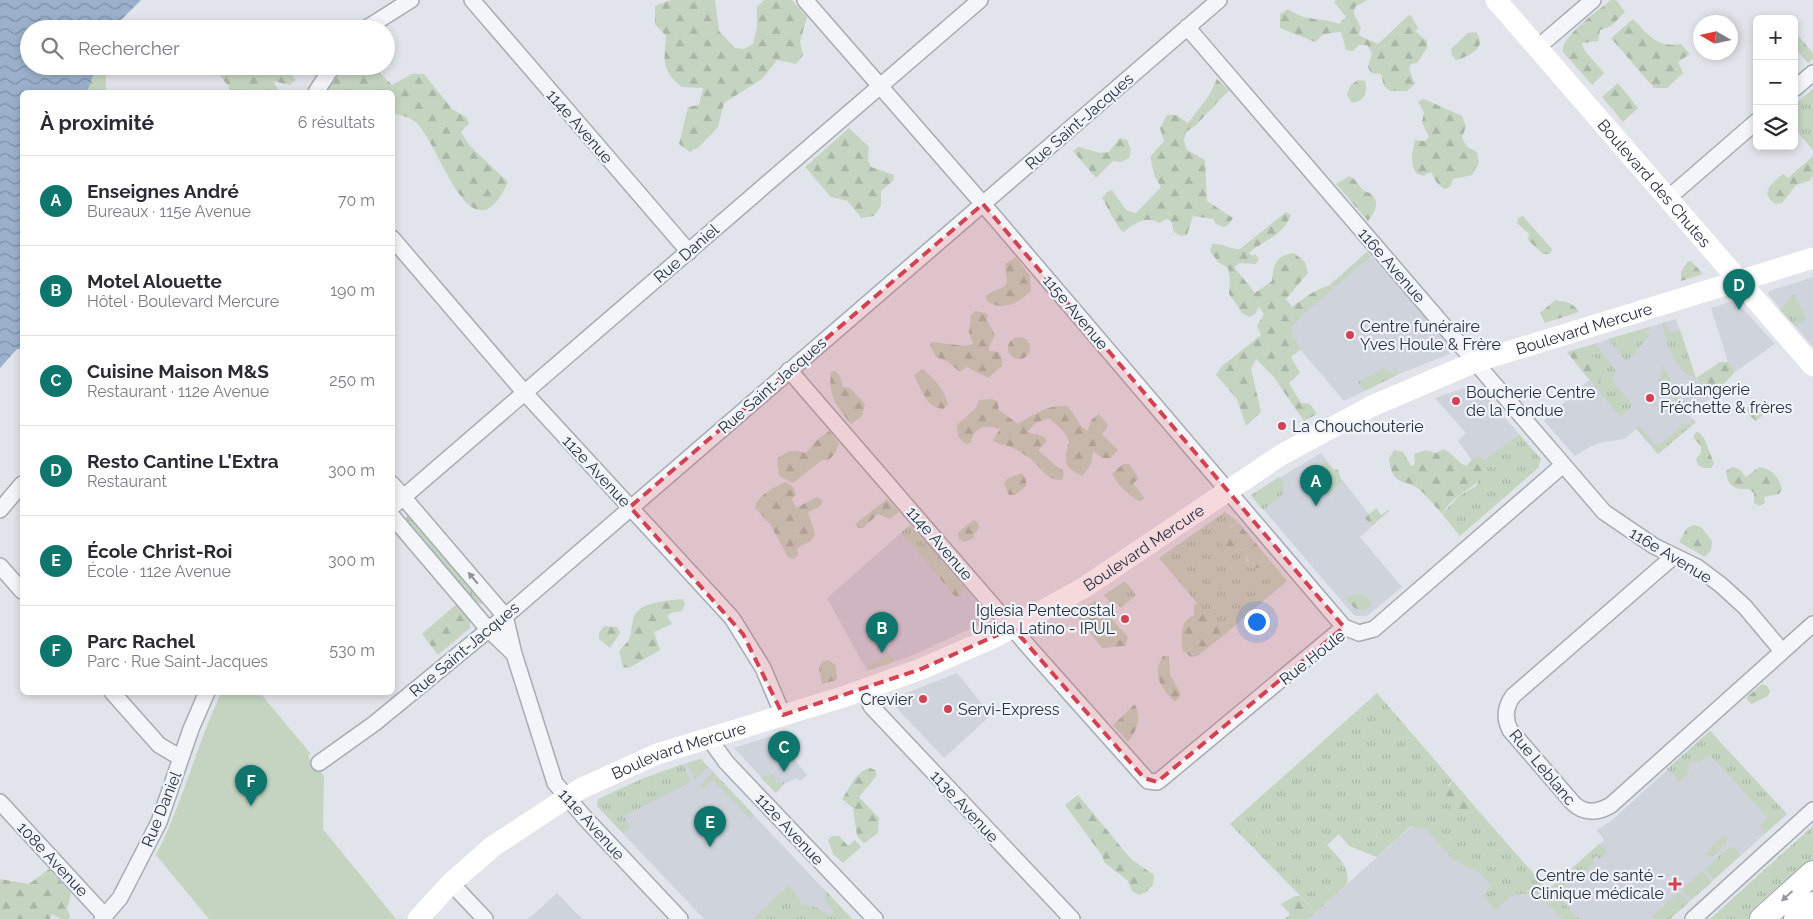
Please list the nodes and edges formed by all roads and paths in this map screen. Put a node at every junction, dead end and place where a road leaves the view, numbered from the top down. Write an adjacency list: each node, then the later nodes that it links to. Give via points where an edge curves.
1 (411, 0): 8 (street)
2 (472, 0): 20 (street, 114e Avenue)
3 (805, 0): 13 (street, 115e Avenue)
4 (980, 0): 13 (street, Rue Daniel)
5 (1219, 0): 9 (street, Rue Saint-Jacques)
6 (1496, 0): 10 (street, Boulevard des Chutes)
7 (1593, 0): 10 (street)
8 (379, 20)
9 (1187, 27): 18 (street, Rue Saint-Jacques); 23 (street, 116e Avenue)
10 (1537, 48): 17 (street, Boulevard des Chutes)
11 (1813, 73): 14 (street)
12 (327, 75): 15 (street)
13 (880, 86): 18 (street, 115e Avenue); 20 (street, Rue Daniel)
14 (1798, 86)
15 (317, 90)
16 (1753, 124): 17 (street)
17 (1667, 199): 22 (street, Boulevard des Chutes)
18 (983, 204): 25 (street, Rue Saint-Jacques); 29 (street, 115e Avenue)
19 (395, 242): 26 (street, 112e Avenue)
20 (689, 252): 26 (street, Rue Daniel)
21 (1813, 258): 22 (street, Boulevard Mercure)
22 (1738, 280): 23 (street, Boulevard Mercure); 24 (street, Boulevard des Chutes)
23 (1475, 362): 27 (street, 116e Avenue); 29 (street, Boulevard Mercure, via 1336,424)
24 (1813, 366)
25 (789, 370): 31 (street, Rue Saint-Jacques); 40 (street, 114e Avenue)
26 (524, 392): 30 (street, Rue Daniel); 31 (street, 112e Avenue)
27 (1563, 465): 34 (street, 116e Avenue, via 1610,517); 39 (street, Rue Houle, via 1374,629 1359,632)
28 (20, 486): 32 (street)
29 (1228, 489): 39 (street, 115e Avenue); 40 (street, Boulevard Mercure, via 1085,587)
30 (398, 502): 37 (street, 111e Avenue, one-way to 30)
31 (630, 507): 37 (street, Rue Saint-Jacques); 47 (street, 112e Avenue, via 743,634 763,668)
32 (0, 510)
33 (395, 520): 41 (street, 111e Avenue)
34 (1674, 556): 42 (street, 116e Avenue, via 1697,567 1726,589); 42 (street, Rue Leblanc, via 1513,696 1506,709 1510,730 1576,807 1591,812 1611,805)
35 (0, 566): 36 (street)
36 (20, 589)
37 (505, 616): 41 (street, Rue Saint-Jacques); 43 (street, 111e Avenue)
38 (1813, 624): 42 (street, Rue Leblanc)
39 (1344, 627): 51 (street, Rue Houle, via 1160,780)
40 (1013, 628): 44 (street, Boulevard Mercure, via 934,664); 51 (street, 114e Avenue, via 1144,778)
41 (488, 629): 43 (street, 111e Avenue); 50 (street, Rue Saint-Jacques, via 375,723)
42 (1782, 650)
43 (514, 654): 52 (street, 111e Avenue, via 552,776)
44 (864, 690): 47 (street, Boulevard Mercure); 63 (street, 113e Avenue, via 875,710)
45 (115, 695): 49 (street, via 159,745)
46 (207, 695): 49 (street, Rue Daniel)
47 (783, 715): 48 (street, Boulevard Mercure)
48 (708, 737): 52 (street, Boulevard Mercure, via 630,765); 62 (street, 112e Avenue, via 726,762)
49 (181, 758): 58 (street, Rue Daniel, via 159,822 120,898)
50 (319, 763)
51 (1152, 782)
52 (566, 797): 56 (street, Boulevard Mercure, via 492,847); 61 (street, 111e Avenue)
53 (0, 802): 58 (street, 108e Avenue)
54 (1813, 810): 64 (street)
55 (1813, 873): 65 (main road, one-way to 65)
56 (451, 883): 59 (street, Boulevard Mercure); 60 (street)
57 (1813, 904): 66 (main road)
58 (104, 918)
59 (418, 919)
60 (485, 919)
61 (680, 919)
62 (875, 919)
63 (1072, 919)
64 (1693, 919)
65 (1762, 919)
66 (1796, 919)

